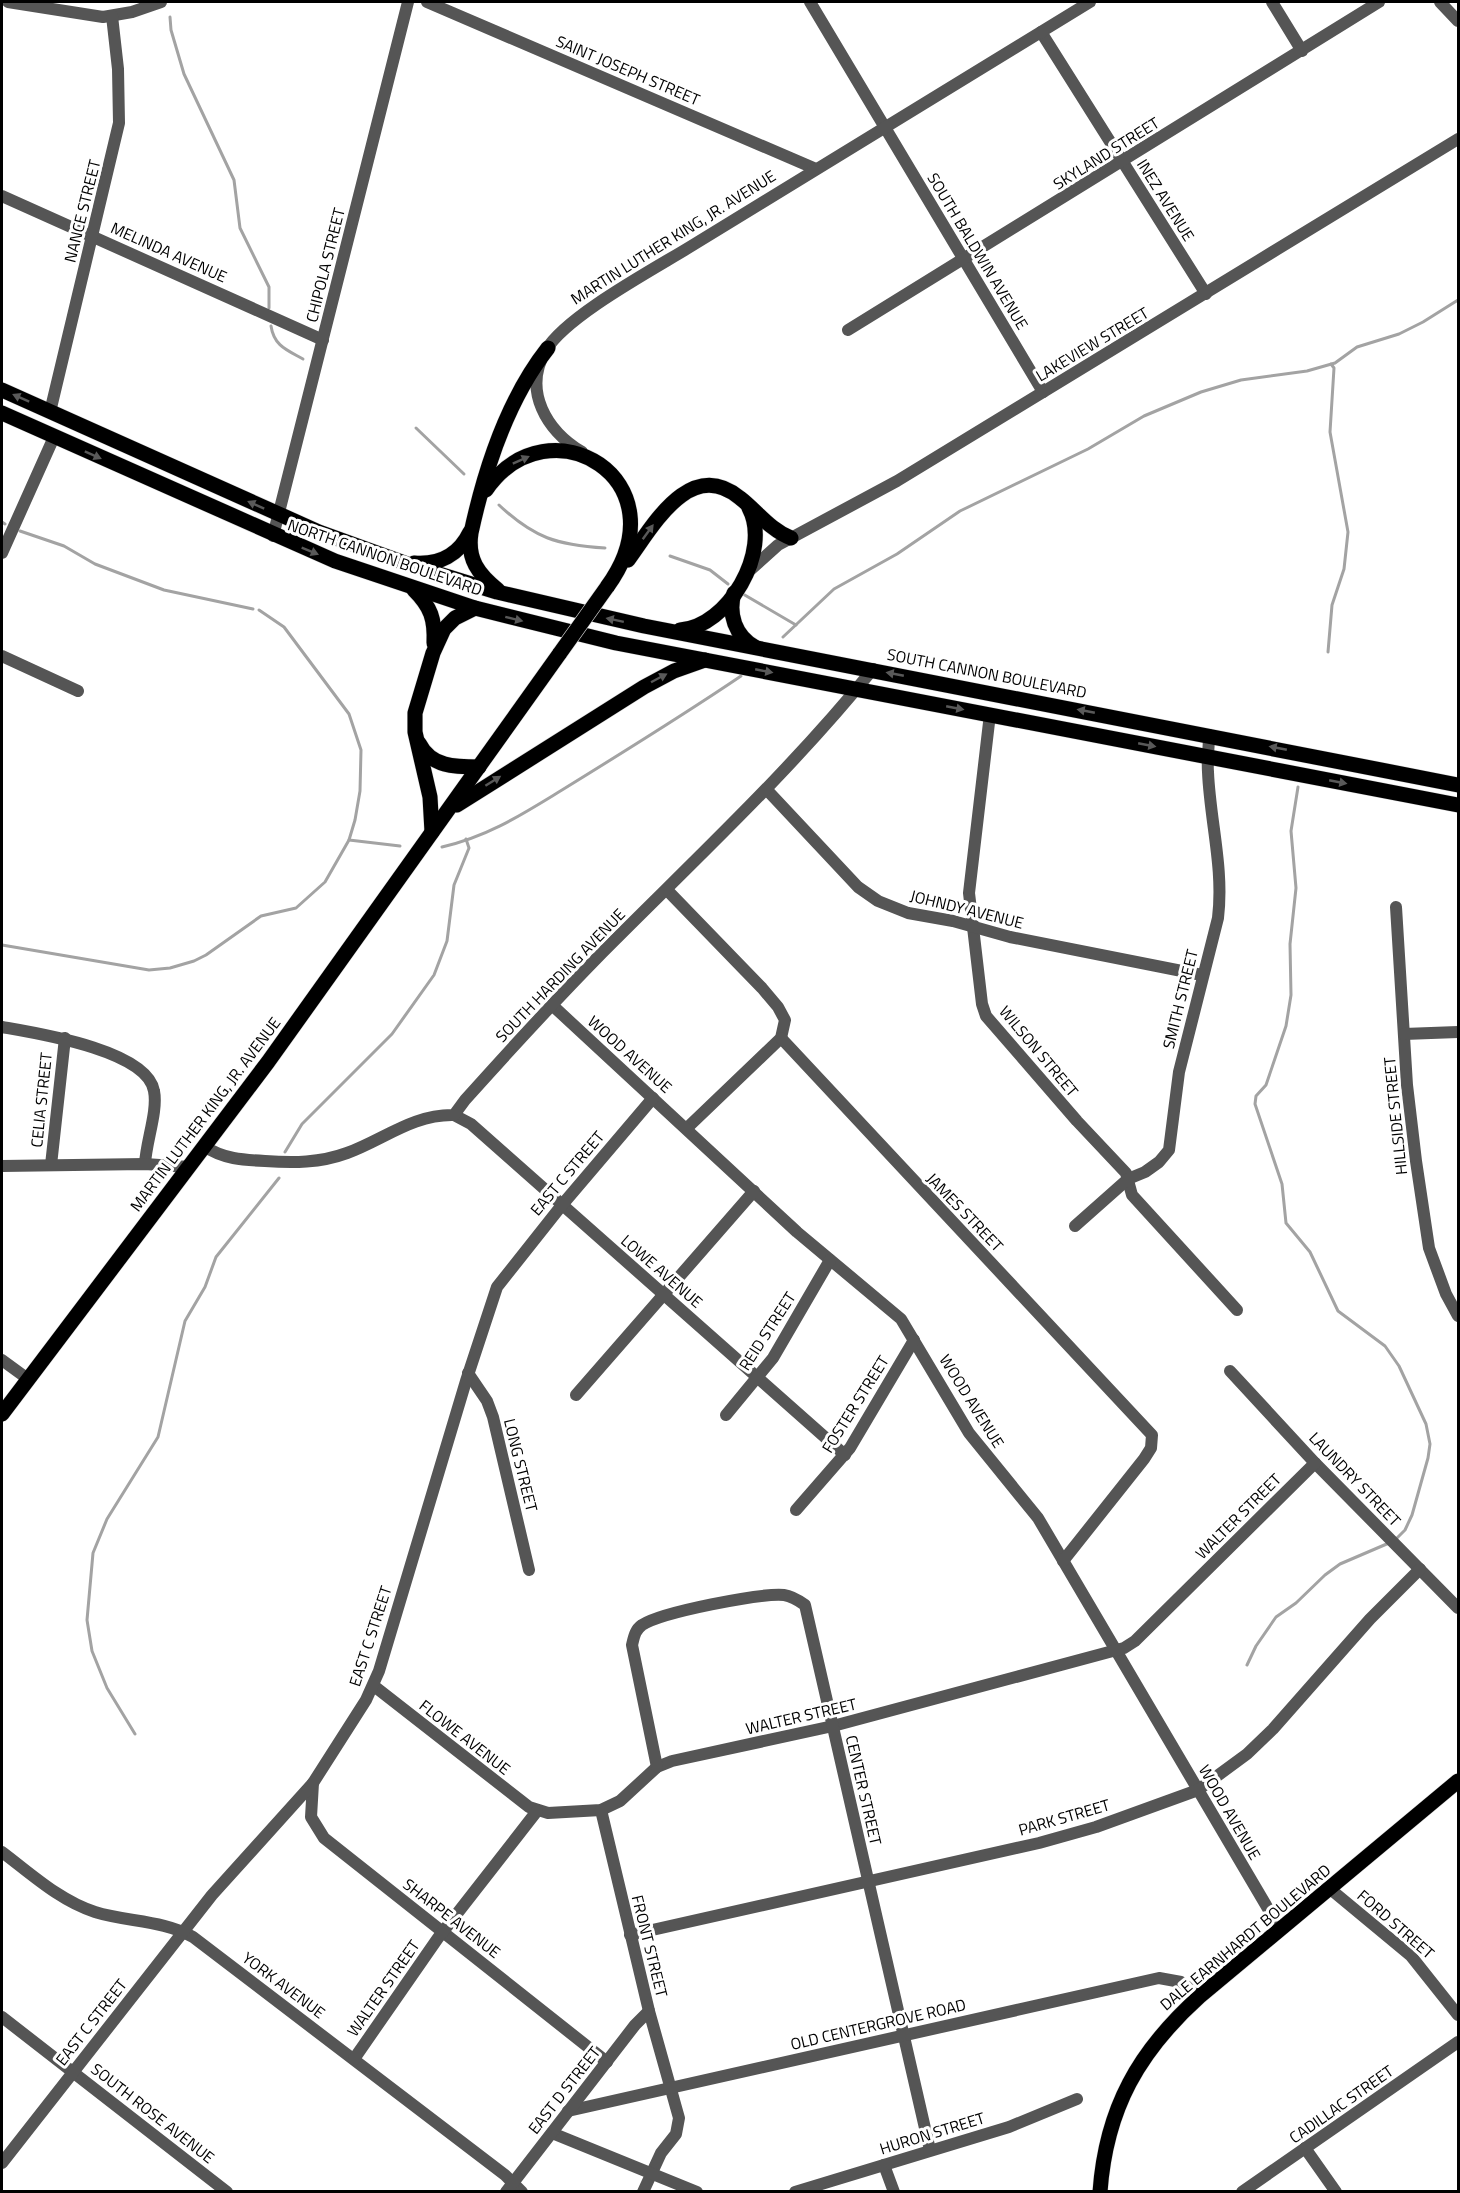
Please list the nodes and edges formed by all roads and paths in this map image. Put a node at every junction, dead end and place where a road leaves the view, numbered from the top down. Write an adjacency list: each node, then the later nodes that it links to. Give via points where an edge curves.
1 (8, 2): 10 (street, via 79,15)
2 (160, 2): 10 (street)
3 (408, 2): 23 (street, CHIPOLA STREET)
4 (427, 2): 17 (street, SAINT JOSEPH STREET)
5 (810, 2): 14 (street, SOUTH BALDWIN AVENUE)
6 (1090, 2): 12 (street, MARTIN LUTHER KING, JR. AVENUE)
7 (1272, 2): 13 (street)
8 (1379, 2): 13 (street, SKYLAND STREET)
9 (1440, 2): 11 (street)
10 (112, 16): 19 (street, NANCE STREET, via 119,123)
11 (1458, 21)
12 (1041, 32): 14 (street, MARTIN LUTHER KING, JR. AVENUE); 16 (street, INEZ AVENUE)
13 (1302, 51): 16 (street, SKYLAND STREET)
14 (884, 127): 17 (street, MARTIN LUTHER KING, JR. AVENUE); 20 (street, SOUTH BALDWIN AVENUE)
15 (1458, 139): 21 (street, LAKEVIEW STREET)
16 (1123, 162): 20 (street, SKYLAND STREET); 21 (street, INEZ AVENUE)
17 (816, 169): 24 (street, MARTIN LUTHER KING, JR. AVENUE, via 584,314)
18 (2, 196): 19 (street, MELINDA AVENUE)
19 (93, 236): 23 (street, MELINDA AVENUE); 27 (street, NANCE STREET)
20 (964, 260): 22 (street, SKYLAND STREET); 26 (street, SOUTH BALDWIN AVENUE)
21 (1206, 294): 26 (street, LAKEVIEW STREET)
22 (848, 330)
23 (323, 340): 33 (street, CHIPOLA STREET)
24 (548, 348): 30 (street, MARTIN LUTHER KING, JR. AVENUE, via 537,381 541,411 560,437); 32 (main road, via 514,400)
25 (2, 390): 27 (main road, NORTH CANNON BOULEVARD, one-way to 25)
26 (1043, 392): 36 (street, LAKEVIEW STREET, via 897,481)
27 (50, 412): 33 (main road, NORTH CANNON BOULEVARD, one-way to 27)
28 (2, 413): 29 (main road, NORTH CANNON BOULEVARD)
29 (54, 437): 35 (main road, NORTH CANNON BOULEVARD, one-way to 35); 37 (street)
30 (592, 459): 32 (main road, one-way to 30, via 501,473 528,457 555,452); 40 (main road, MARTIN LUTHER KING, JR. AVENUE, via 619,483 630,513 628,545)
31 (739, 497): 36 (main road, via 774,529); 39 (main road, via 752,513 757,535 754,557); 40 (main road, one-way to 31, via 666,509 684,492 710,486)
32 (481, 500): 34 (main road)
33 (279, 515): 35 (street, CHIPOLA STREET); 38 (main road, NORTH CANNON BOULEVARD)
34 (473, 524): 38 (main road, via 464,543 444,560 419,564); 43 (main road, via 470,549 475,566)
35 (273, 536): 41 (main road, NORTH CANNON BOULEVARD, one-way to 41)
36 (791, 537): 39 (street, LAKEVIEW STREET, via 765,554)
37 (2, 553)
38 (394, 560): 43 (main road, NORTH CANNON BOULEVARD)
39 (744, 578): 42 (main road)
40 (610, 583): 57 (main road, MARTIN LUTHER KING, JR. AVENUE, bridge)
41 (411, 588): 44 (main road, NORTH CANNON BOULEVARD); 47 (main road, via 433,617)
42 (735, 591): 45 (main road, via 700,624 686,630); 46 (main road, via 731,607 735,625)
43 (508, 595): 45 (main road, SOUTH CANNON BOULEVARD, one-way to 43)
44 (475, 608): 47 (main road, via 449,622); 49 (main road, NORTH CANNON BOULEVARD, one-way to 49, via 616,643)
45 (664, 630): 46 (main road, SOUTH CANNON BOULEVARD)
46 (755, 647): 50 (main road, SOUTH CANNON BOULEVARD)
47 (433, 653): 55 (main road, via 415,713)
48 (2, 656): 52 (street)
49 (706, 660): 51 (main road, one-way to 51); 61 (main road, one-way to 49, via 644,687)
50 (873, 669): 51 (street, SOUTH HARDING AVENUE); 54 (main road, SOUTH CANNON BOULEVARD, one-way to 50)
51 (857, 688): 53 (main road, one-way to 53); 59 (street, SOUTH HARDING AVENUE)
52 (78, 691)
53 (990, 714): 56 (main road, one-way to 56); 65 (street, WILSON STREET, via 969,892)
54 (1209, 735): 56 (street, SMITH STREET); 58 (main road, SOUTH CANNON BOULEVARD, one-way to 54)
55 (417, 740): 57 (main road, via 436,762); 62 (main road, via 430,797)
56 (1209, 756): 60 (main road, one-way to 60); 66 (street, SMITH STREET, via 1207,771 1220,900)
57 (479, 767): 61 (main road, MARTIN LUTHER KING, JR. AVENUE)
58 (1458, 785)
59 (767, 790): 63 (street, SOUTH HARDING AVENUE); 65 (street, JOHNDY AVENUE, via 858,887 878,901 908,913)
60 (1458, 806)
61 (445, 814): 62 (main road, MARTIN LUTHER KING, JR. AVENUE)
62 (432, 832): 76 (main road, MARTIN LUTHER KING, JR. AVENUE)
63 (667, 890): 67 (street, SOUTH HARDING AVENUE); 72 (street, via 778,1007 785,1020)
64 (1396, 906): 70 (street, HILLSIDE STREET)
65 (971, 927): 66 (street, JOHNDY AVENUE); 81 (street, WILSON STREET, via 982,1004 989,1022)
66 (1202, 975): 81 (street, SMITH STREET, via 1179,1072 1169,1150 1152,1167)
67 (552, 1005): 73 (street, WOOD AVENUE); 74 (street, SOUTH HARDING AVENUE)
68 (2, 1026): 71 (street)
69 (1458, 1032): 70 (street)
70 (1404, 1034): 88 (street, HILLSIDE STREET, via 1411,1125 1429,1248)
71 (65, 1038): 77 (street, via 131,1064 152,1081 155,1099); 79 (street, CELIA STREET)
72 (782, 1038): 75 (street); 101 (street, JAMES STREET, via 1152,1436 1144,1459)
73 (653, 1098): 75 (street, WOOD AVENUE); 83 (street, EAST C STREET)
74 (454, 1115): 76 (street, via 420,1119 346,1154 315,1161 223,1157); 83 (street, LOWE AVENUE, via 471,1124)
75 (687, 1128): 82 (street, WOOD AVENUE)
76 (204, 1146): 80 (main road, MARTIN LUTHER KING, JR. AVENUE)
77 (145, 1164): 79 (street); 80 (street)
78 (2, 1166): 79 (street)
79 (51, 1166)
80 (189, 1167): 94 (main road, MARTIN LUTHER KING, JR. AVENUE)
81 (1128, 1179): 84 (street, SMITH STREET); 87 (street, WILSON STREET, via 1131,1196)
82 (754, 1191): 85 (street, WOOD AVENUE); 86 (street)
83 (562, 1205): 86 (street, LOWE AVENUE); 92 (street, EAST C STREET, via 497,1287)
84 (1075, 1226)
85 (830, 1260): 89 (street, WOOD AVENUE, via 892,1310); 93 (street, REID STREET)
86 (665, 1295): 93 (street, LOWE AVENUE); 95 (street)
87 (1237, 1310)
88 (1458, 1316)
89 (914, 1340): 98 (street, FOSTER STREET); 101 (street, WOOD AVENUE, via 969,1433 1038,1518)
90 (2, 1360): 94 (street)
91 (1230, 1371): 99 (street, LAUNDRY STREET)
92 (468, 1374): 103 (street, LONG STREET, via 493,1417); 106 (street, EAST C STREET)
93 (758, 1378): 97 (street, REID STREET); 98 (street, LOWE AVENUE)
94 (28, 1379): 96 (main road, MARTIN LUTHER KING, JR. AVENUE)
95 (576, 1395)
96 (2, 1414)
97 (726, 1415)
98 (845, 1455): 100 (street, FOSTER STREET)
99 (1315, 1463): 102 (street, LAUNDRY STREET); 105 (street, WALTER STREET, via 1135,1641)
100 (796, 1510)
101 (1063, 1561): 105 (street, WOOD AVENUE)
102 (1420, 1569): 104 (street, LAUNDRY STREET); 111 (street, PARK STREET, via 1273,1729)
103 (530, 1570)
104 (1458, 1608)
105 (1117, 1650): 107 (street, WALTER STREET); 111 (street, WOOD AVENUE)
106 (374, 1686): 110 (street, EAST C STREET); 113 (street, FLOWE AVENUE)
107 (833, 1726): 108 (street, WALTER STREET); 108 (street, CENTER STREET, via 805,1605 787,1596 725,1603 654,1619 634,1634 634,1659); 115 (street, CENTER STREET)
108 (657, 1767): 112 (street, WALTER STREET, via 620,1801)
109 (1458, 1781): 116 (main road, DALE EARNHARDT BOULEVARD)
110 (313, 1783): 118 (street, EAST C STREET); 119 (street, SHARPE AVENUE, via 311,1817 324,1838)
111 (1198, 1790): 115 (street, PARK STREET, via 1039,1843); 117 (street, WOOD AVENUE)
112 (601, 1810): 113 (street, WALTER STREET); 120 (street, FRONT STREET)
113 (537, 1811): 119 (street, WALTER STREET)
114 (2, 1852): 118 (street, YORK AVENUE, via 82,1907)
115 (868, 1881): 120 (street, PARK STREET); 125 (street, CENTER STREET)
116 (1329, 1888): 117 (main road, DALE EARNHARDT BOULEVARD); 123 (street, FORD STREET, via 1412,1956)
117 (1280, 1929): 121 (main road, DALE EARNHARDT BOULEVARD)
118 (183, 1931): 127 (street, YORK AVENUE); 129 (street, EAST C STREET)
119 (443, 1932): 127 (street, WALTER STREET); 128 (street, SHARPE AVENUE)
120 (630, 1935): 122 (street, FRONT STREET)
121 (1200, 1996): 125 (street, OLD CENTERGROVE ROAD, via 1181,1982 1159,1978); 145 (main road, DALE EARNHARDT BOULEVARD, via 1161,2034 1126,2087 1106,2144)
122 (649, 2011): 128 (street, EAST D STREET); 130 (street, FRONT STREET)
123 (1458, 2015)
124 (2, 2017): 129 (street, SOUTH ROSE AVENUE)
125 (902, 2036): 130 (street, OLD CENTERGROVE ROAD); 135 (street, CENTER STREET)
126 (1458, 2042): 134 (street, CADILLAC STREET)
127 (354, 2059): 139 (street, YORK AVENUE)
128 (607, 2062): 132 (street, EAST D STREET)
129 (73, 2072): 136 (street, EAST C STREET); 140 (street, SOUTH ROSE AVENUE)
130 (671, 2088): 132 (street, OLD CENTERGROVE ROAD); 138 (street, via 678,2129)
131 (1077, 2099): 135 (street, HURON STREET, via 1009,2127)
132 (568, 2111): 133 (street, EAST D STREET)
133 (552, 2133): 138 (street); 139 (street, EAST D STREET)
134 (1305, 2148): 146 (street, CADILLAC STREET); 147 (street)
135 (930, 2150): 137 (street, HURON STREET)
136 (2, 2163)
137 (884, 2165): 143 (street, HURON STREET); 144 (street)
138 (650, 2173): 141 (street); 142 (street)
139 (514, 2188)
140 (226, 2192)
141 (643, 2192)
142 (697, 2192)
143 (795, 2192)
144 (894, 2192)
145 (1100, 2192)
146 (1242, 2192)
147 (1336, 2192)

